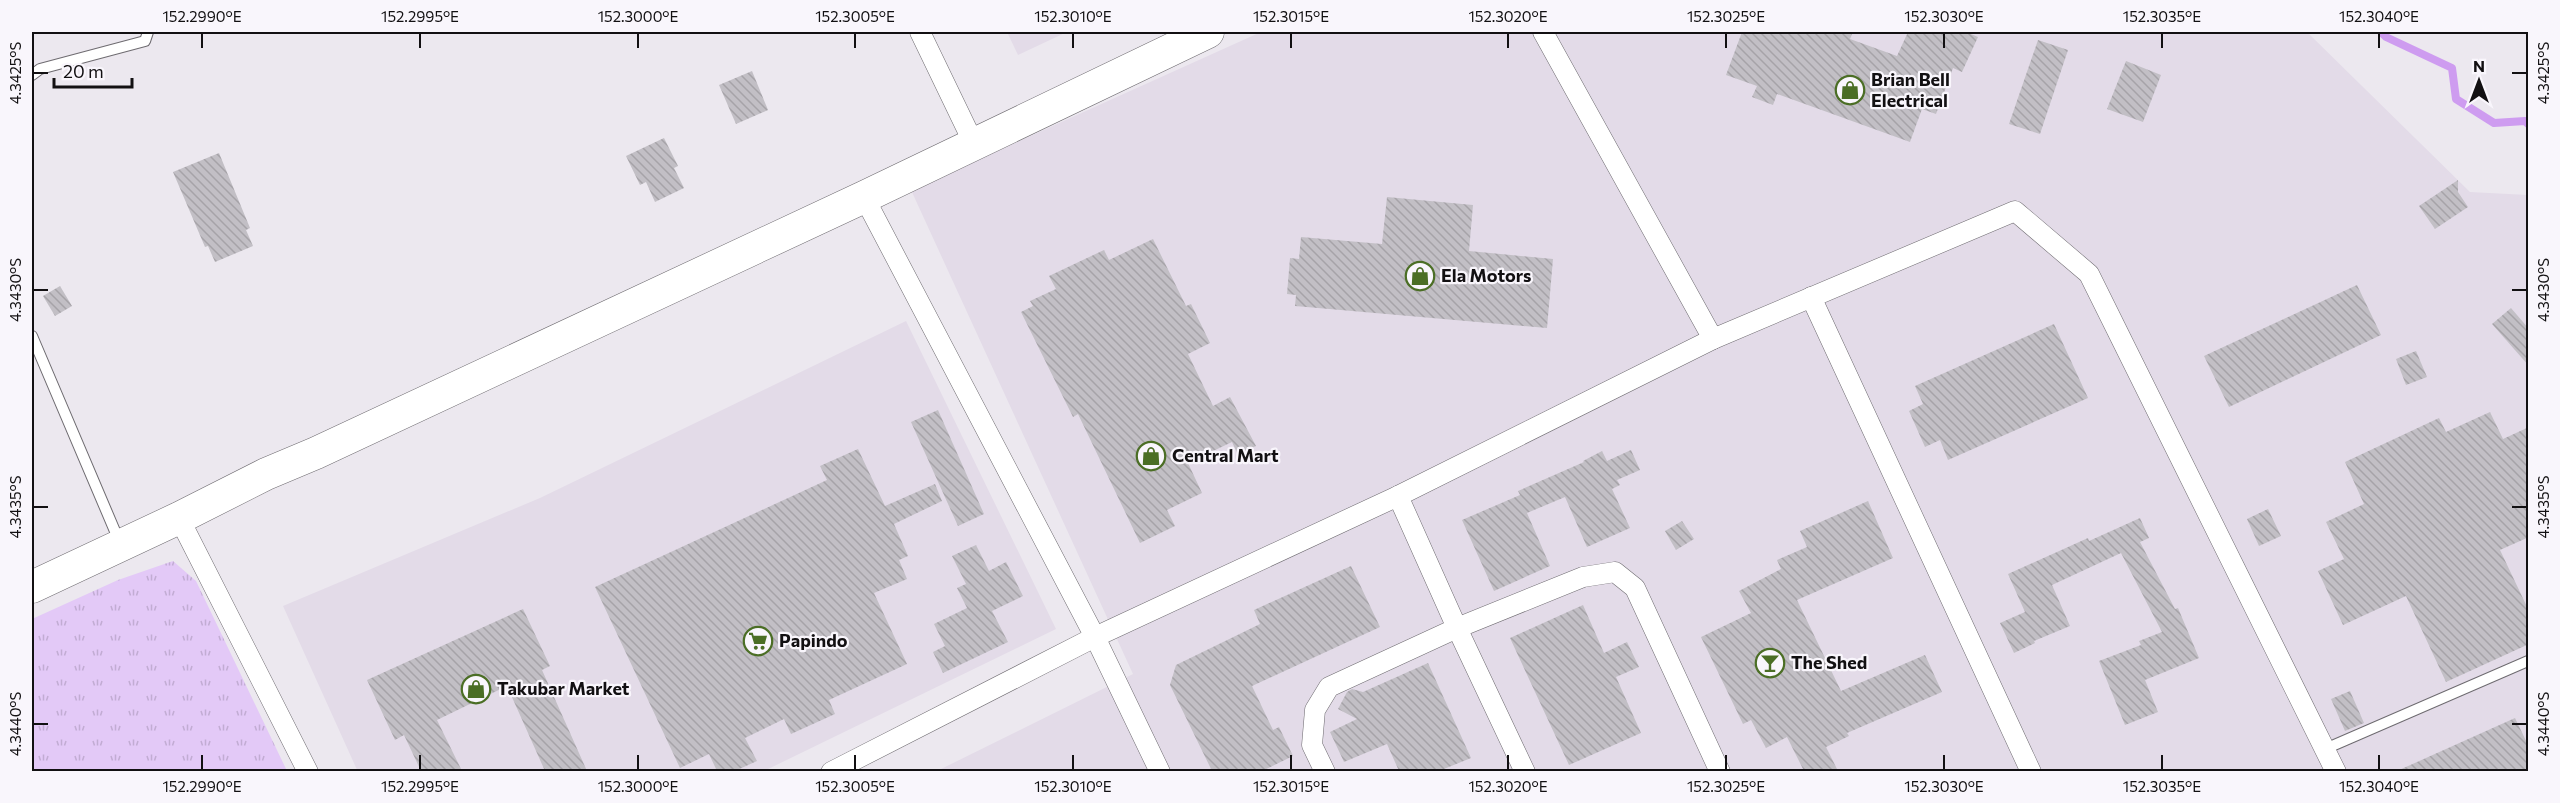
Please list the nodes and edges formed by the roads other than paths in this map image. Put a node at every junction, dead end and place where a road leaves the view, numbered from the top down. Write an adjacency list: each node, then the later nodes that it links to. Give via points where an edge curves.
1 (148, 32): 5 (lane, via 145,41 40,69)
2 (920, 32): 6 (street)
3 (1208, 32): 6 (main road)
4 (1543, 32): 10 (street)
5 (32, 75)
6 (974, 144): 7 (main road)
7 (864, 197): 12 (main road); 16 (street)
8 (1811, 297): 10 (street); 18 (street, via 2014,211 2089,274); 25 (street)
9 (32, 336): 13 (lane)
10 (1713, 339): 11 (street)
11 (1398, 495): 15 (street); 16 (street)
12 (179, 518): 13 (main road); 19 (street)
13 (121, 545): 14 (main road)
14 (32, 587)
15 (1457, 628): 22 (street, via 1329,687 1315,710 1312,745); 23 (street); 24 (street, via 1583,577 1615,572 1635,588)
16 (1095, 637): 20 (street); 21 (street)
17 (2529, 661): 18 (lane)
18 (2325, 749): 26 (street)
19 (308, 771)
20 (831, 771)
21 (1160, 771)
22 (1325, 771)
23 (1525, 771)
24 (1720, 771)
25 (2031, 771)
26 (2336, 771)

